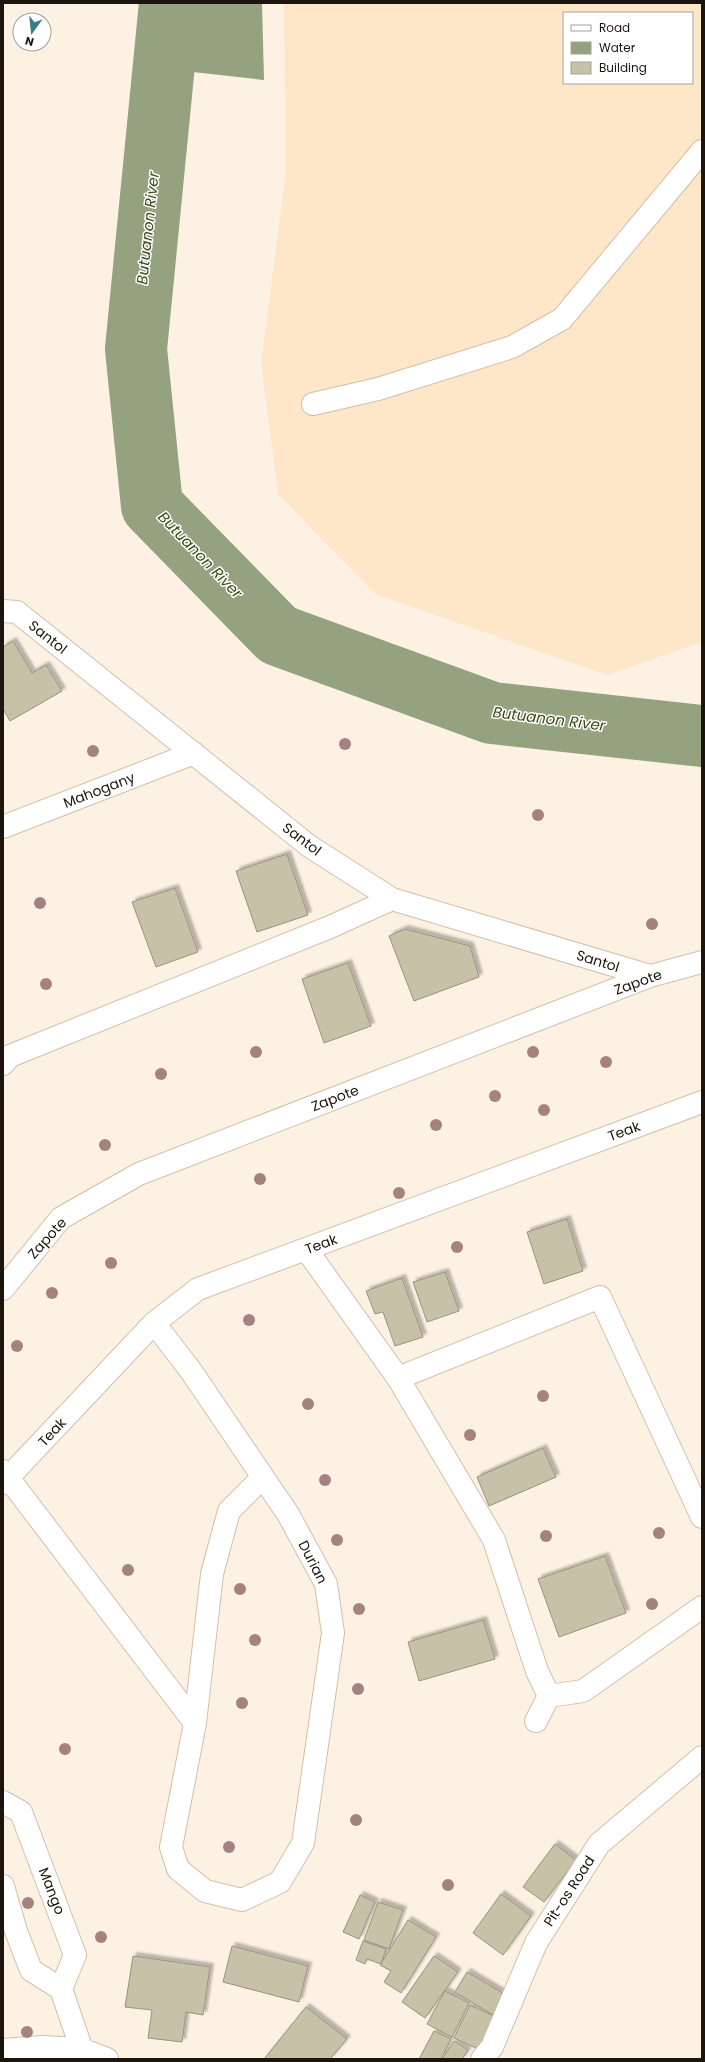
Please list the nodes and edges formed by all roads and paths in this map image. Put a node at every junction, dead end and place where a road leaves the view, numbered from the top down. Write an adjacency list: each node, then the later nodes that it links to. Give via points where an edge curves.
1 (702, 151): 2 (street, via 562,319 512,347 378,389)
2 (313, 404)
3 (3, 611): 4 (street, Santol, via 17,612)
4 (194, 753): 5 (street, Mahogany); 6 (street, Santol, via 309,846)
5 (3, 827)
6 (392, 899): 8 (street, Santol); 9 (street, via 330,927 10,1056)
7 (702, 962): 8 (street, Zapote)
8 (650, 976): 12 (street, Zapote, via 139,1174 62,1218)
9 (3, 1064)
10 (702, 1102): 11 (street, Teak)
11 (306, 1249): 13 (street, Teak, via 198,1289); 14 (street)
12 (3, 1289)
13 (154, 1323): 15 (street, Teak); 16 (street, Durian, via 191,1371)
14 (398, 1378): 17 (street, via 600,1297); 19 (street, via 494,1540 537,1671)
15 (5, 1477): 21 (street)
16 (263, 1477): 21 (street, via 229,1511 215,1560); 21 (street, Durian, via 288,1514 326,1584 333,1633 303,1843 280,1882 242,1900 205,1891 178,1869 170,1847)
17 (702, 1517)
18 (702, 1607): 19 (street, via 583,1692)
19 (549, 1696): 20 (street)
20 (536, 1721)
21 (195, 1723)
22 (702, 1757): 29 (street, Pit-os Road, via 599,1844 536,1943 492,2047)
23 (3, 1802): 25 (street, Mango, via 21,1812 75,1955)
24 (3, 1886): 25 (street, via 31,1970)
25 (61, 1990): 27 (street)
26 (3, 2050): 27 (street, via 42,2047)
27 (83, 2054): 28 (street)
28 (107, 2059)
29 (482, 2059)

